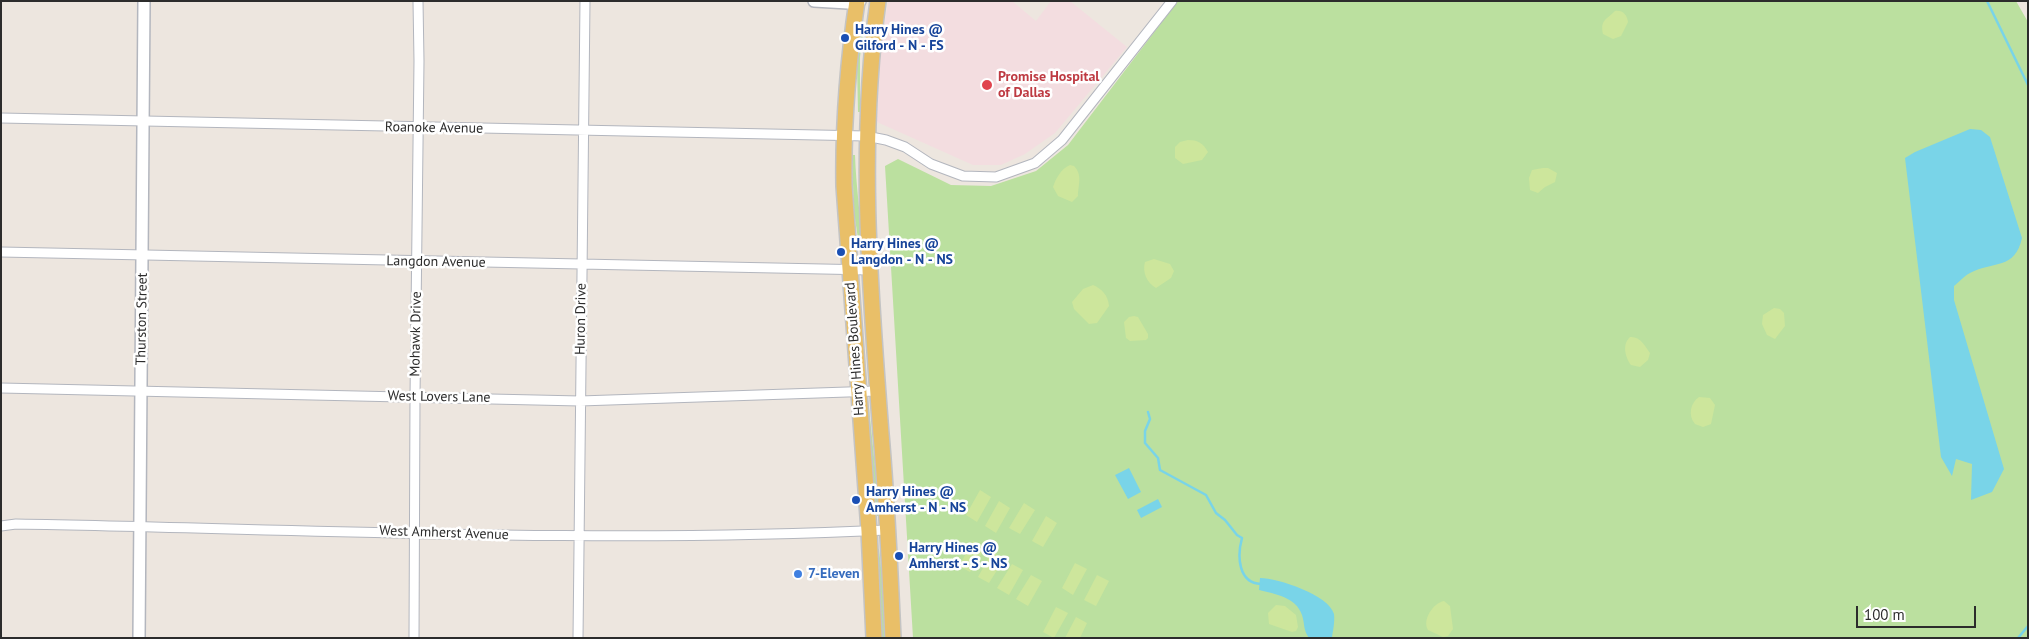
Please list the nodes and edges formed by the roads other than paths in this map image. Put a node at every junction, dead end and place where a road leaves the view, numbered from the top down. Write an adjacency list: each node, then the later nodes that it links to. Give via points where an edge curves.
1 (144, 1): 9 (street, Thurston Street)
2 (418, 1): 10 (street, Mohawk Drive)
3 (585, 1): 11 (street, Huron Drive)
4 (814, 1): 5 (street)
5 (858, 1): 12 (main road, Harry Hines Boulevard, via 850,52)
6 (878, 1): 13 (main road, Harry Hines Boulevard)
7 (1172, 1): 13 (street, Roanoke Avenue, via 1062,140 1035,163 996,177 963,176 931,164 886,140)
8 (1, 118): 9 (street, Roanoke Avenue)
9 (144, 122): 10 (street, Roanoke Avenue); 15 (street, Thurston Street)
10 (418, 128): 11 (street, Roanoke Avenue); 16 (street, Mohawk Drive)
11 (583, 130): 12 (street, Roanoke Avenue); 17 (street, Huron Drive)
12 (845, 136): 13 (street, Roanoke Avenue); 18 (main road, Harry Hines Boulevard, via 844,186)
13 (866, 136): 19 (main road, Harry Hines Boulevard)
14 (1, 252): 15 (street, Langdon Avenue)
15 (142, 255): 16 (street, Langdon Avenue); 21 (street, Thurston Street)
16 (417, 262): 17 (street, Langdon Avenue); 24 (street, Mohawk Drive)
17 (581, 265): 18 (street, Langdon Avenue); 25 (street, Huron Drive)
18 (850, 270): 19 (street, Langdon Avenue); 23 (main road, Harry Hines Boulevard)
19 (871, 270): 22 (main road, Harry Hines Boulevard)
20 (1, 388): 21 (street, West Lovers Lane)
21 (141, 390): 24 (street, West Lovers Lane); 27 (street, Thurston Street)
22 (877, 391): 23 (street, West Lovers Lane); 28 (main road, Harry Hines Boulevard)
23 (858, 392): 25 (street, West Lovers Lane); 29 (main road, Harry Hines Boulevard)
24 (415, 397): 25 (street, West Lovers Lane); 30 (street, Mohawk Drive)
25 (580, 400): 31 (street, Huron Drive)
26 (1, 526): 27 (street, West Amherst Avenue)
27 (139, 526): 30 (street, West Amherst Avenue); 32 (street, Thurston Street)
28 (888, 530): 29 (street, West Amherst Avenue); 36 (main road, Harry Hines Boulevard)
29 (869, 531): 31 (street, West Amherst Avenue); 35 (main road, Harry Hines Boulevard)
30 (415, 532): 31 (street, West Amherst Avenue); 33 (street, Mohawk Drive)
31 (578, 537): 34 (street, Huron Drive)
32 (140, 638)
33 (414, 638)
34 (578, 638)
35 (874, 638)
36 (893, 638)

